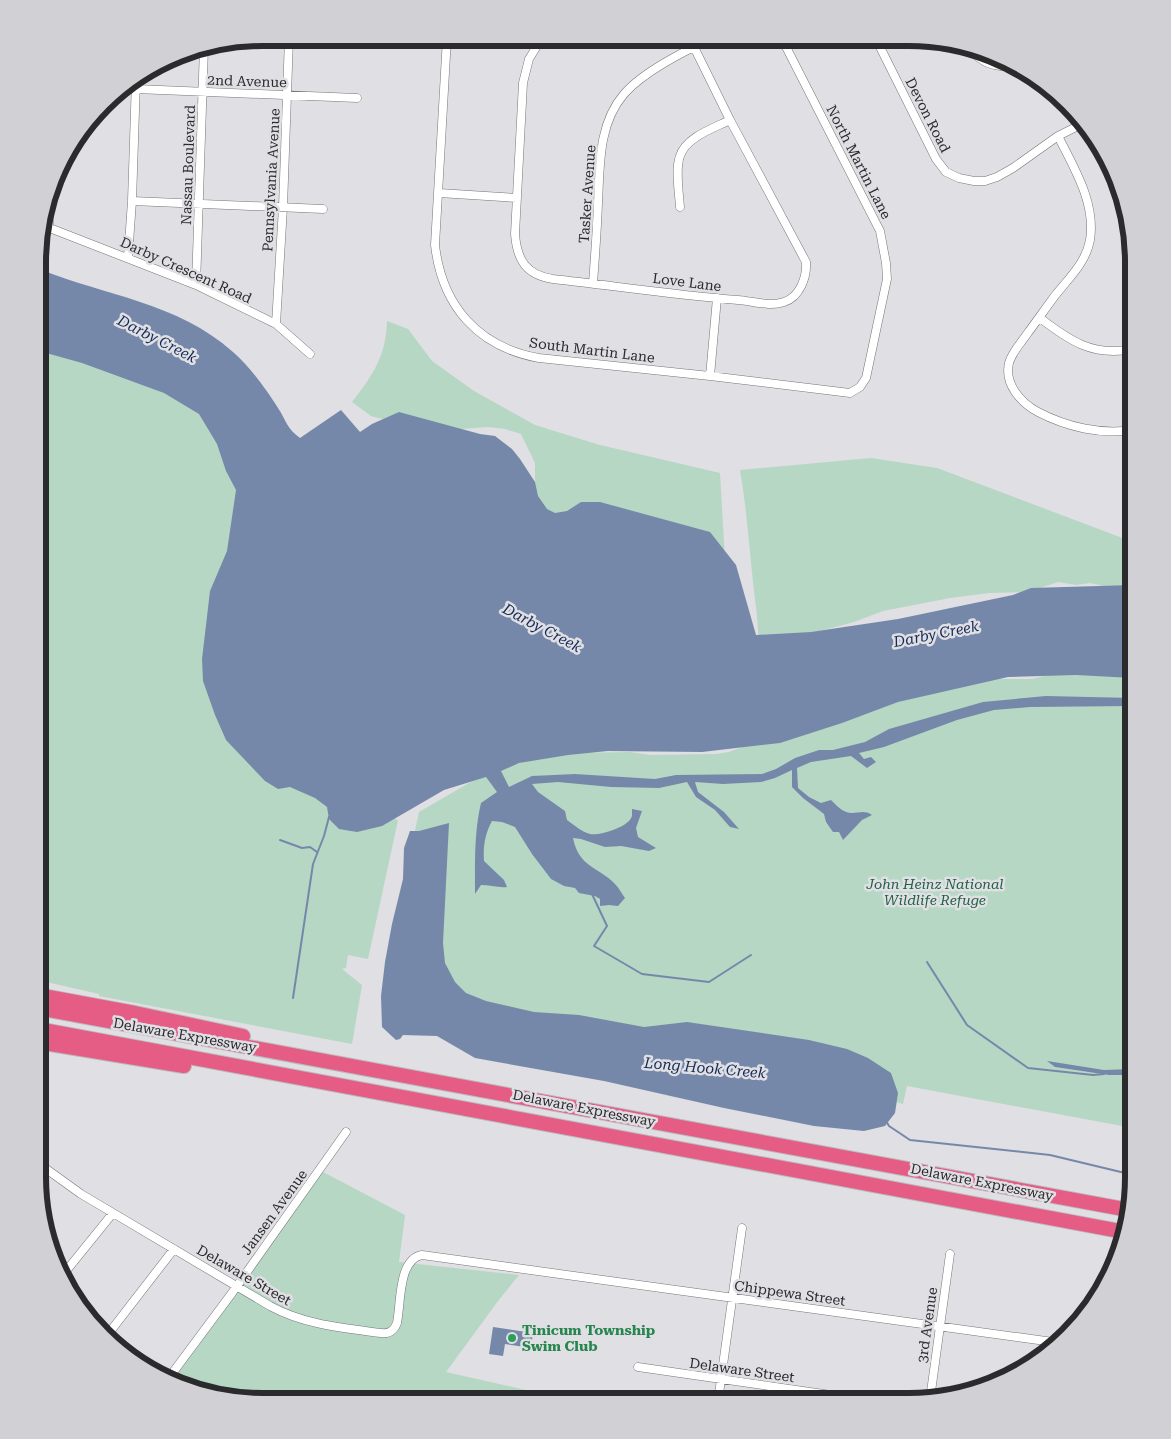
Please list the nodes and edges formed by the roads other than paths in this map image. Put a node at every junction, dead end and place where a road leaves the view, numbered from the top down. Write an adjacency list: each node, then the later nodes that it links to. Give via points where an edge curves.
1 (289, 46): 12 (street, Pennsylvania Avenue)
2 (447, 46): 17 (street, South Martin Lane)
3 (537, 46): 18 (street, Love Lane, via 529,59 523,83)
4 (786, 46): 33 (street, North Martin Lane, via 880,231 887,278 870,360 863,382 850,393)
5 (880, 46): 16 (street, Devon Road, via 936,159 946,172 959,178 985,181 1013,168)
6 (694, 47): 14 (street, Love Lane); 27 (street, Tasker Avenue, via 636,82 610,116 602,145)
7 (204, 55): 11 (street, Nassau Boulevard)
8 (982, 59): 9 (street)
9 (998, 65)
10 (136, 89): 11 (street, 2nd Avenue); 19 (street)
11 (203, 93): 12 (street, 2nd Avenue); 20 (street, Nassau Boulevard)
12 (287, 95): 13 (street, 2nd Avenue); 21 (street, Pennsylvania Avenue)
13 (357, 98)
14 (730, 120): 22 (street, via 684,147 679,166); 28 (street, Love Lane, via 804,256 806,267 798,291 784,302 773,304)
15 (1077, 127): 16 (street, Devon Road)
16 (1058, 136): 29 (street, via 1073,163 1092,223 1084,258)
17 (439, 193): 18 (street); 33 (street, South Martin Lane, via 435,245 441,279 462,316 487,338 512,351 539,358)
18 (517, 198): 27 (street, Love Lane, via 516,242 523,263 544,278)
19 (132, 201): 20 (street); 25 (street)
20 (199, 204): 21 (street); 26 (street, Nassau Boulevard)
21 (283, 207): 23 (street); 30 (street, Pennsylvania Avenue)
22 (680, 207)
23 (323, 209)
24 (49, 227): 25 (street, Darby Crescent Road)
25 (128, 257): 26 (street, Darby Crescent Road)
26 (196, 284): 30 (street, Darby Crescent Road)
27 (594, 284): 28 (street, Love Lane)
28 (717, 298): 33 (street)
29 (1040, 318): 31 (street, via 1085,347 1112,352); 34 (street, via 1014,352 1009,364 1009,379 1017,395 1036,411 1072,426)
30 (276, 324): 32 (street, Darby Crescent Road)
31 (1125, 350)
32 (310, 354)
33 (710, 376)
34 (1125, 431)
35 (46, 997): 39 (highway, via 206,1028)
36 (46, 1009): 39 (highway, Delaware Expressway)
37 (46, 1032): 40 (highway, Delaware Expressway)
38 (46, 1043): 40 (highway, via 249,1076)
39 (380, 1070): 43 (highway, Delaware Expressway)
40 (331, 1085): 46 (highway, Delaware Expressway)
41 (346, 1132): 51 (street, Jansen Avenue)
42 (46, 1169): 44 (street, Delaware Street)
43 (1122, 1209)
44 (113, 1213): 47 (street, Delaware Street); 49 (street)
45 (742, 1228): 52 (street)
46 (1118, 1231)
47 (174, 1249): 51 (street, Delaware Street); 54 (street)
48 (950, 1254): 53 (street, 3rd Avenue)
49 (67, 1270)
50 (523, 1270): 51 (street, Delaware Street, via 415,1257 405,1268 396,1326 388,1333 304,1321 277,1310); 52 (street, Chippewa Street)
51 (236, 1286): 57 (street, Jansen Avenue)
52 (732, 1298): 53 (street, Chippewa Street); 58 (street)
53 (940, 1326): 55 (street, Chippewa Street); 59 (street, 3rd Avenue)
54 (111, 1332)
55 (1048, 1341)
56 (638, 1367): 58 (street, Delaware Street)
57 (172, 1373)
58 (721, 1380): 60 (street); 61 (street, Delaware Street)
59 (931, 1391)
60 (719, 1393)
61 (814, 1393)

